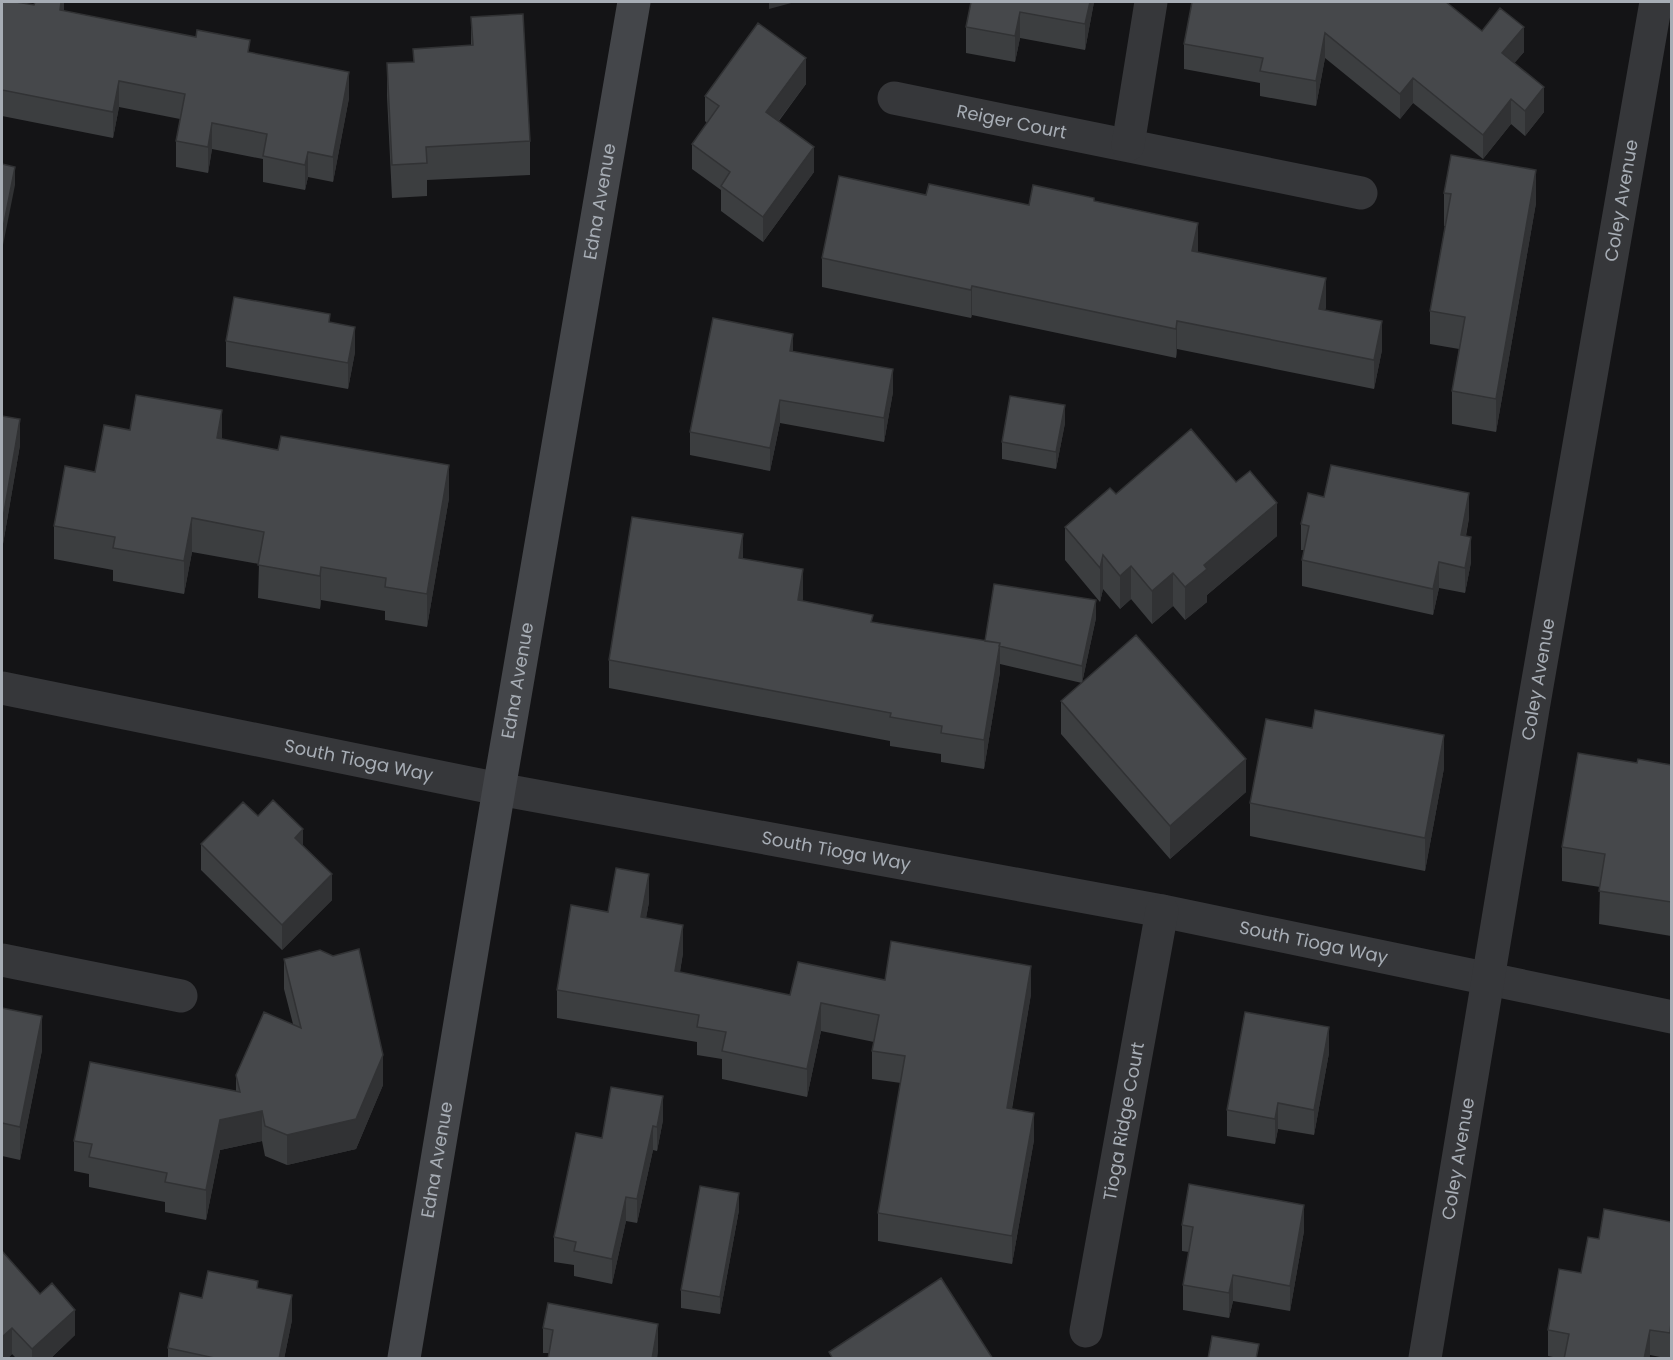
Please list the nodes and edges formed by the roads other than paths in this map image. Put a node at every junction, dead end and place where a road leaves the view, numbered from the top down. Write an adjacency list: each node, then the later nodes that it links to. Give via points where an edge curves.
1 (634, 2): 8 (street, Edna Avenue)
2 (1151, 2): 5 (street)
3 (1656, 2): 11 (street, Coley Avenue)
4 (894, 98): 5 (street, Reiger Court)
5 (1128, 145): 6 (street, Reiger Court)
6 (1361, 193)
7 (2, 693): 8 (street, South Tioga Way)
8 (499, 789): 9 (street, South Tioga Way); 15 (street, Edna Avenue)
9 (1162, 911): 11 (street, South Tioga Way); 14 (street, Tioga Ridge Court)
10 (2, 960): 12 (street)
11 (1489, 980): 13 (street, South Tioga Way); 16 (street, Coley Avenue)
12 (181, 996)
13 (1671, 1017)
14 (1086, 1331)
15 (404, 1359)
16 (1425, 1359)

